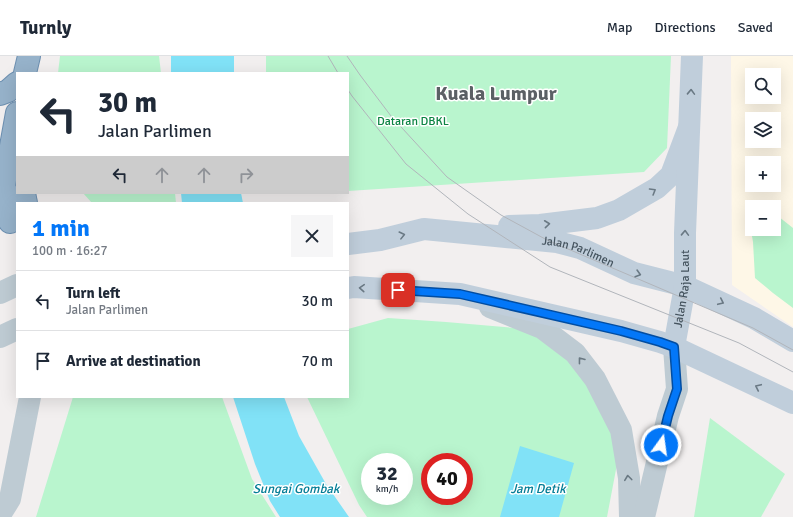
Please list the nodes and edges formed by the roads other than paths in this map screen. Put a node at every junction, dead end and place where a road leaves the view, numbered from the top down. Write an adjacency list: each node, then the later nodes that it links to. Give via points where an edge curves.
1 (29, 56): 4 (highway)
2 (41, 56): 5 (highway)
3 (692, 56): 9 (main road, Jalan Raja Laut, one-way to 3)
4 (25, 72)
5 (39, 72)
6 (16, 84): 7 (highway)
7 (0, 94)
8 (16, 119): 10 (highway, via 4,185)
9 (689, 127): 11 (main road, one-way to 9, via 540,224 597,218 619,210 658,188 671,175); 14 (main road, Jalan Raja Laut, one-way to 9)
10 (9, 223)
11 (424, 229): 12 (main road, Jalan Parlimen, one-way to 11, via 380,240); 14 (main road, Jalan Parlimen, one-way to 14, via 557,242 580,248 634,273)
12 (349, 244)
13 (16, 285): 16 (street)
14 (685, 286): 20 (main road, Jalan Parlimen, one-way to 20, via 754,318); 21 (main road, Jalan Raja Laut)
15 (349, 288): 17 (main road, one-way to 15)
16 (0, 293)
17 (460, 294): 21 (main road, via 621,331); 25 (street, one-way to 17, via 629,478 621,430 595,379 576,353 542,328)
18 (16, 329): 19 (street)
19 (0, 337)
20 (793, 341)
21 (674, 347): 23 (main road, one-way to 21); 26 (street, Jalan Raja Laut, via 677,389)
22 (30, 398): 24 (street)
23 (793, 403)
24 (5, 510)
25 (630, 517)
26 (644, 517)

